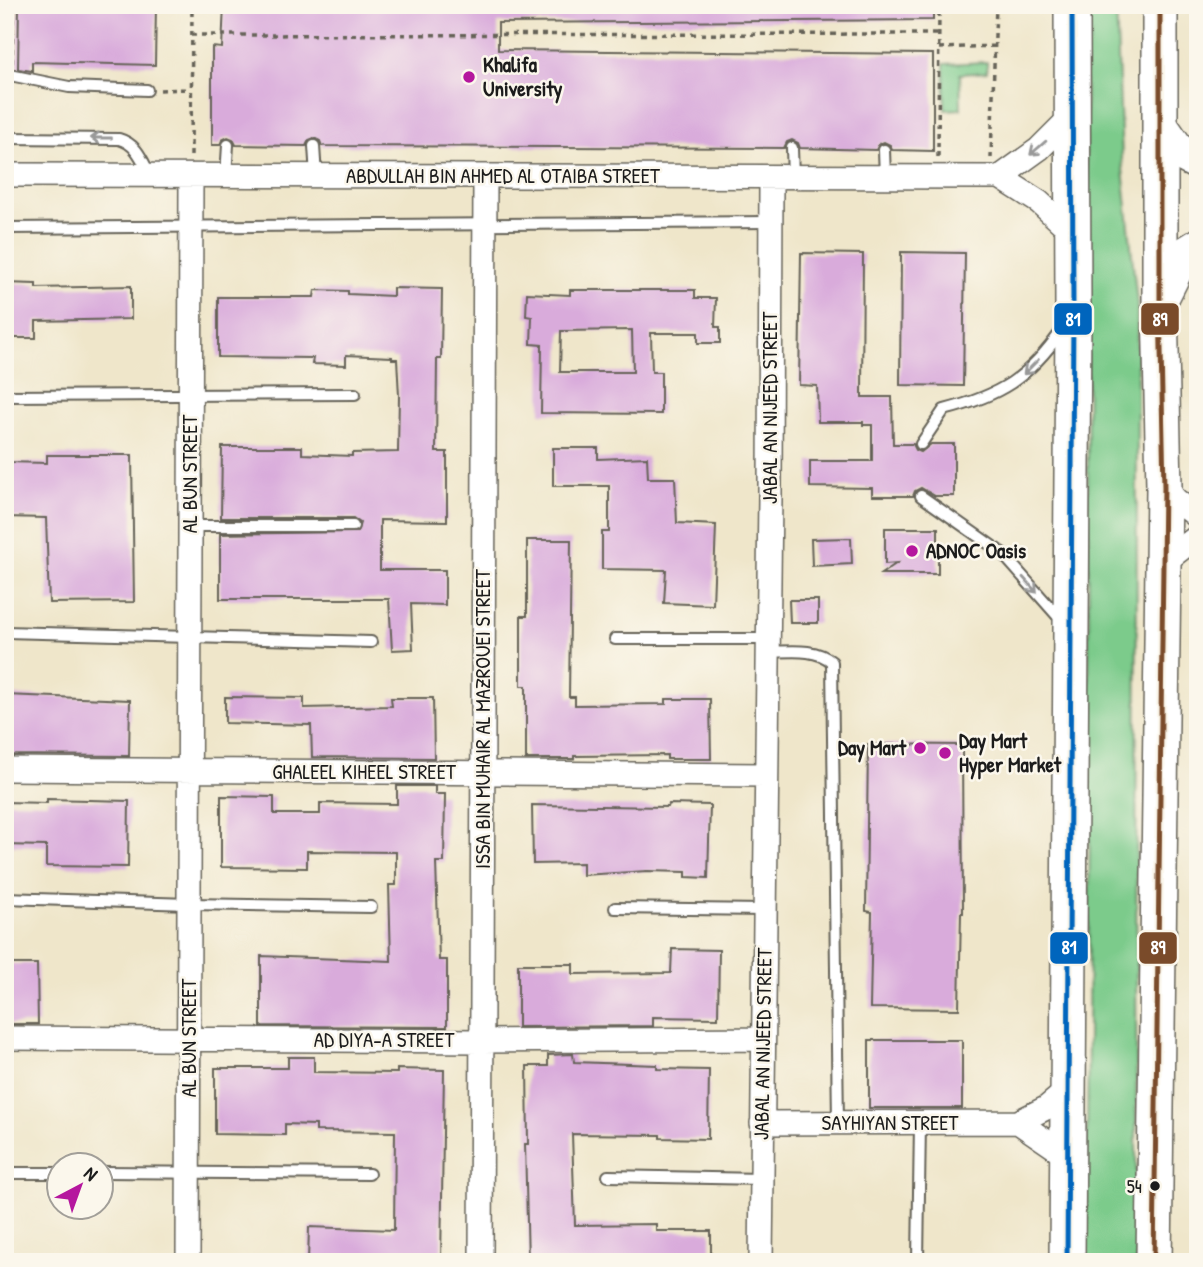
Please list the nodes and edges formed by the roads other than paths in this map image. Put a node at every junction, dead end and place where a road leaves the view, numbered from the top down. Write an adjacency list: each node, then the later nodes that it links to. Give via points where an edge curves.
1 (1072, 5): 7 (main road)
2 (1137, 5): 4 (main road, via 1137,21)
3 (1160, 5): 4 (main road)
4 (1160, 60): 8 (main road)
5 (9, 75): 6 (lane, via 69,87)
6 (147, 90)
7 (1073, 115): 23 (street, one-way to 23, via 1039,149); 28 (main road)
8 (1160, 123): 14 (street, via 1183,156); 30 (main road)
9 (5, 138): 16 (lane, one-way to 9, via 136,150 119,139)
10 (228, 145): 18 (lane)
11 (314, 146): 19 (lane)
12 (792, 148): 21 (lane)
13 (884, 150): 22 (lane)
14 (1198, 164)
15 (5, 175): 16 (street, ABDULLAH BIN AHMED AL OTAIBA STREET)
16 (149, 175): 17 (street, ABDULLAH BIN AHMED AL OTAIBA STREET)
17 (191, 176): 18 (street, ABDULLAH BIN AHMED AL OTAIBA STREET); 27 (street, AL BUN STREET)
18 (226, 176): 19 (street, ABDULLAH BIN AHMED AL OTAIBA STREET)
19 (316, 176): 20 (street, ABDULLAH BIN AHMED AL OTAIBA STREET)
20 (485, 176): 21 (street, ABDULLAH BIN AHMED AL OTAIBA STREET); 25 (street, ISSA BIN MUHAIR AL MAZROUEI STREET)
21 (782, 177): 22 (street, ABDULLAH BIN AHMED AL OTAIBA STREET); 24 (street, JABAL AN NIJEED STREET)
22 (886, 177): 23 (street, ABDULLAH BIN AHMED AL OTAIBA STREET)
23 (995, 177): 28 (street, via 1039,202)
24 (771, 222): 25 (lane); 48 (street, JABAL AN NIJEED STREET)
25 (485, 225): 27 (lane); 51 (street, ISSA BIN MUHAIR AL MAZROUEI STREET)
26 (5, 228): 27 (lane)
27 (191, 228): 33 (street, AL BUN STREET)
28 (1073, 233): 31 (main road)
29 (1198, 246): 30 (street, via 1185,253)
30 (1160, 303): 36 (main road)
31 (1073, 313): 35 (lane, one-way to 35, via 1049,349 1018,380 977,401 944,410); 43 (main road)
32 (355, 394): 33 (lane, AL BUN STREET)
33 (190, 395): 34 (lane, AL BUN STREET); 39 (street, AL BUN STREET)
34 (5, 396)
35 (921, 444)
36 (1164, 487): 38 (street); 42 (main road)
37 (921, 496): 43 (lane, one-way to 43, via 1002,553)
38 (1198, 517)
39 (190, 526): 40 (lane); 45 (street, AL BUN STREET)
40 (353, 526)
41 (1198, 536): 42 (street)
42 (1163, 563): 80 (main road)
43 (1070, 630): 62 (main road)
44 (5, 632): 45 (lane)
45 (190, 637): 47 (lane); 50 (street, AL BUN STREET)
46 (615, 639): 48 (lane)
47 (371, 642)
48 (767, 646): 52 (street, JABAL AN NIJEED STREET); 66 (lane, via 824,655 832,662)
49 (5, 769): 50 (street, GHALEEL KIHEEL STREET)
50 (189, 771): 51 (street, GHALEEL KIHEEL STREET); 54 (street, AL BUN STREET)
51 (482, 773): 52 (street, GHALEEL KIHEEL STREET); 61 (street, ISSA BIN MUHAIR AL MAZROUEI STREET)
52 (766, 775): 57 (street, JABAL AN NIJEED STREET)
53 (5, 898): 54 (lane)
54 (189, 904): 55 (lane); 60 (street, AL BUN STREET)
55 (371, 906)
56 (615, 908): 57 (lane)
57 (764, 910): 59 (street, JABAL AN NIJEED STREET)
58 (5, 1038): 60 (street, AD DIYA-A STREET)
59 (763, 1038): 61 (street, AD DIYA-A STREET); 65 (street, JABAL AN NIJEED STREET)
60 (188, 1039): 61 (street, AD DIYA-A STREET); 69 (street, AL BUN STREET)
61 (481, 1041): 76 (street, ISSA BIN MUHAIR AL MAZROUEI STREET)
62 (1070, 1088): 64 (street, SAYHIYAN STREET, via 1046,1108); 67 (main road)
63 (920, 1122): 64 (street, SAYHIYAN STREET); 66 (street, SAYHIYAN STREET); 78 (lane)
64 (1017, 1122): 67 (street)
65 (762, 1123): 66 (street, SAYHIYAN STREET); 74 (street, JABAL AN NIJEED STREET)
66 (838, 1123)
67 (1069, 1157): 79 (main road)
68 (116, 1172): 69 (lane)
69 (188, 1172): 72 (lane); 75 (street, AL BUN STREET)
70 (5, 1173): 71 (lane)
71 (46, 1173)
72 (369, 1174)
73 (608, 1176): 74 (lane)
74 (762, 1179): 77 (street, JABAL AN NIJEED STREET)
75 (188, 1262)
76 (481, 1262)
77 (761, 1262)
78 (918, 1262)
79 (1067, 1262)
80 (1154, 1262)

